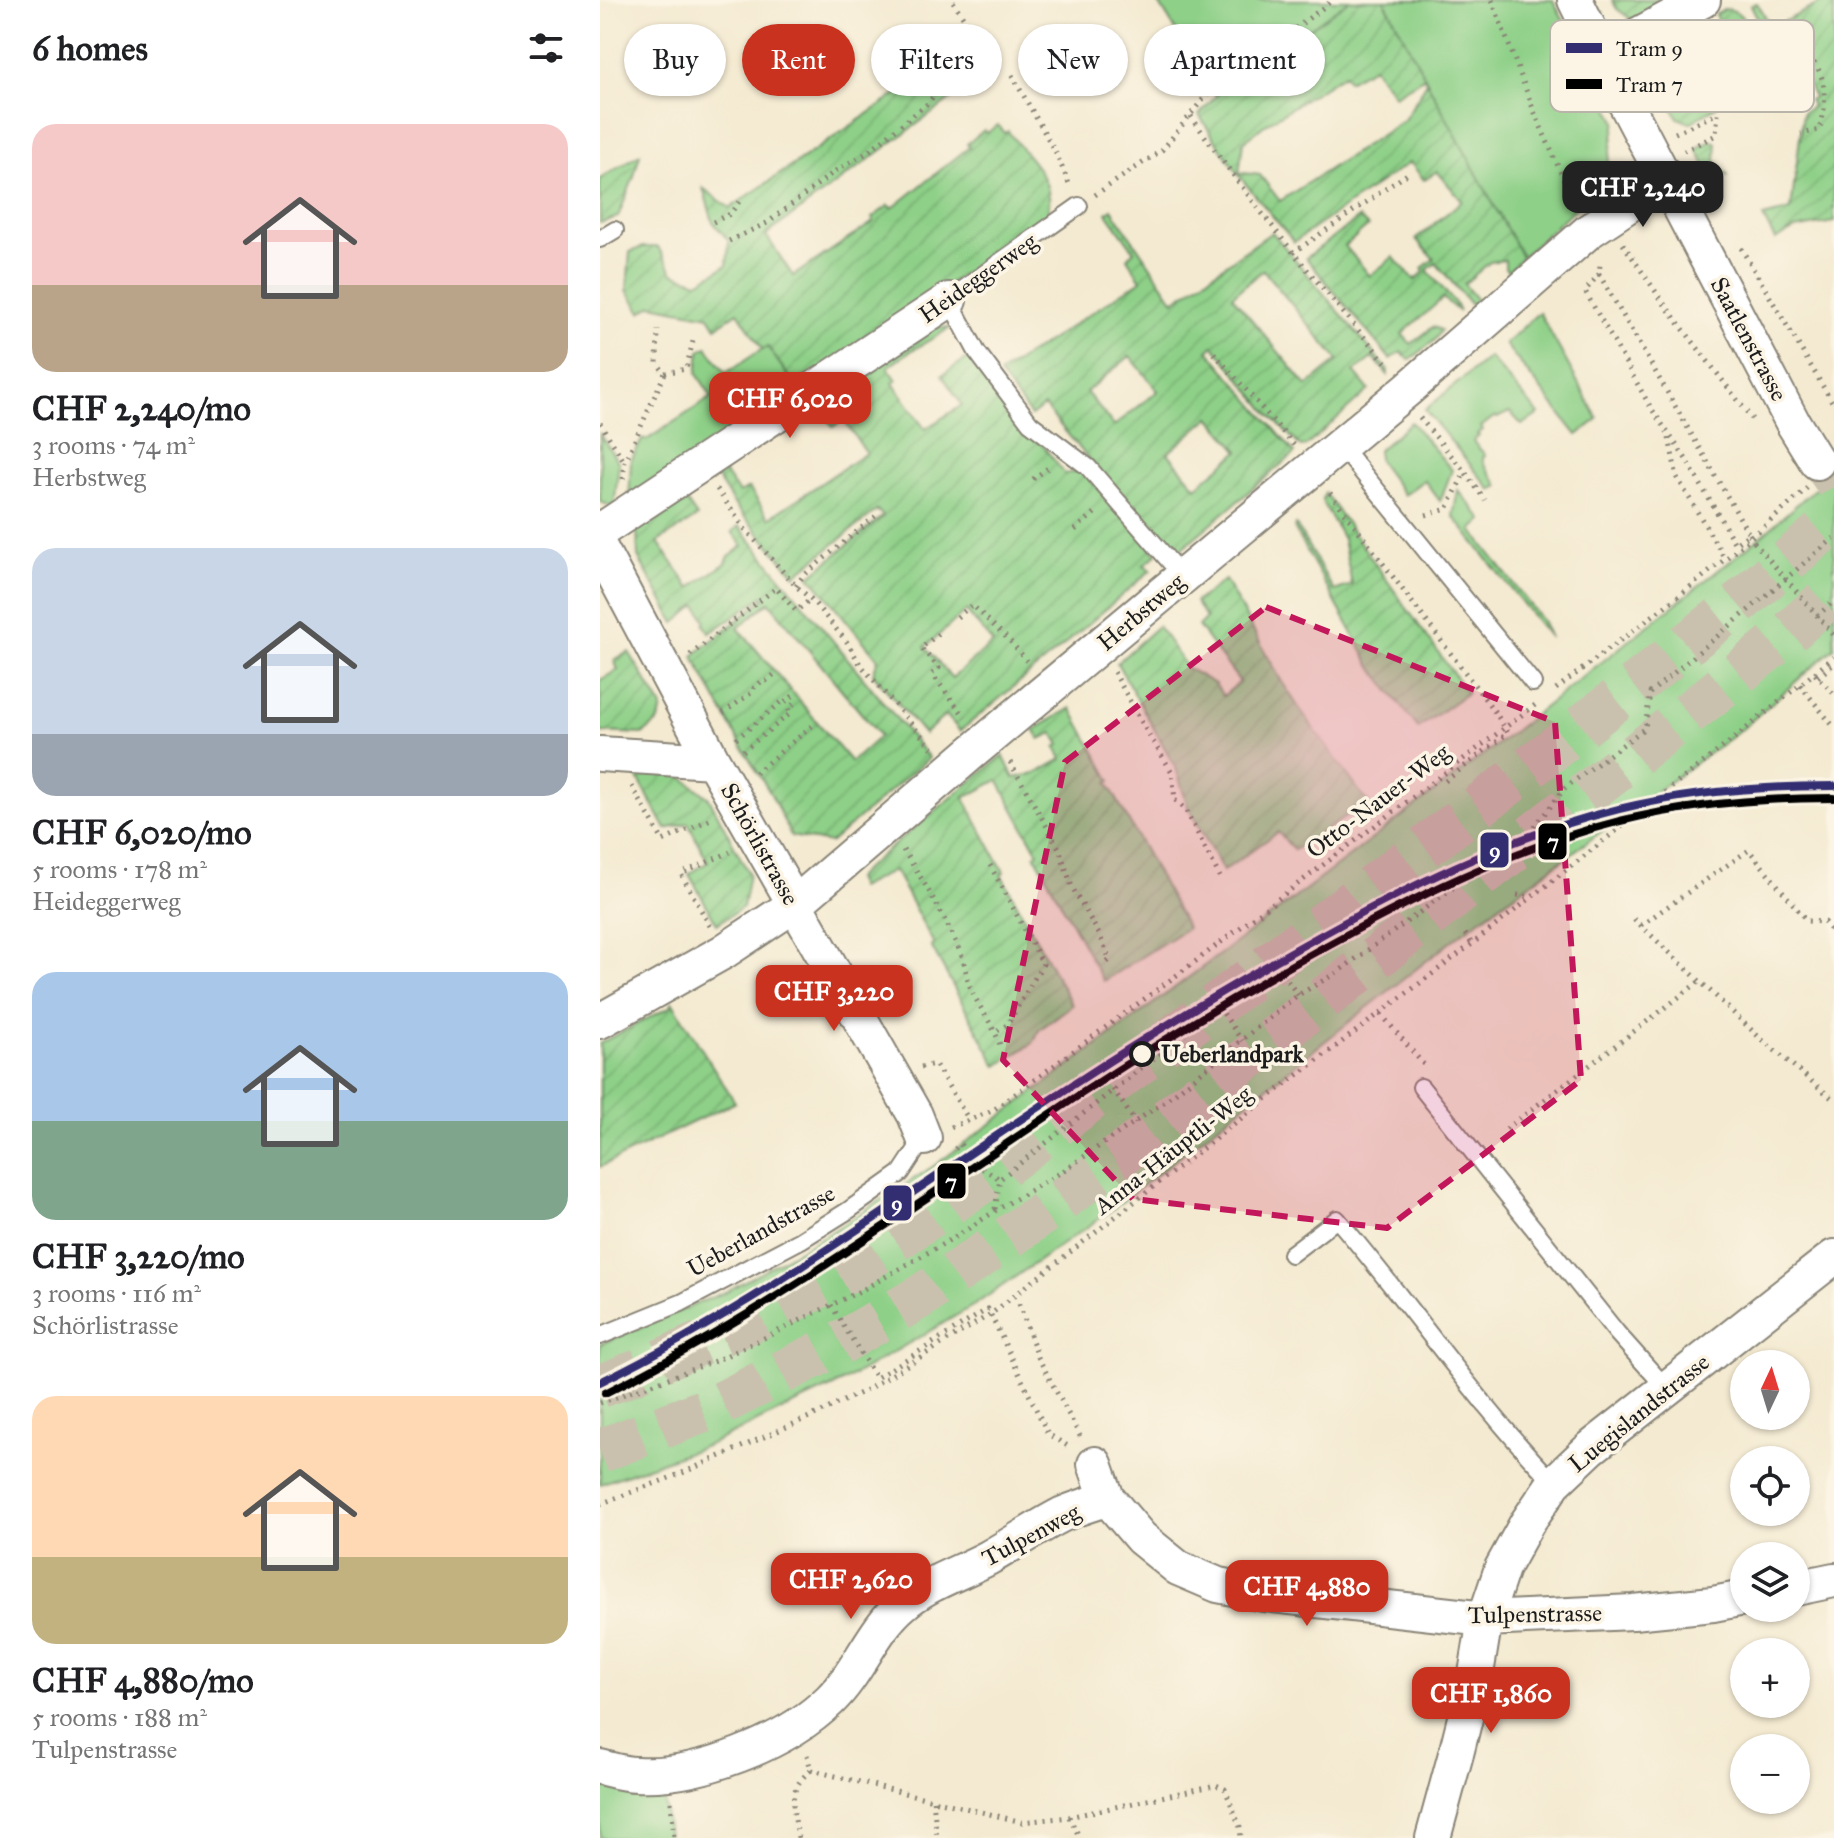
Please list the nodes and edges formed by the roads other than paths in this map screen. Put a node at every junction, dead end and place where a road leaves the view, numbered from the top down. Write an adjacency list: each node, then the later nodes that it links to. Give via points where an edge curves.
1 (1575, 0): 3 (street, Saatlenstrasse)
2 (1703, 0): 4 (street)
3 (1584, 20)
4 (1666, 20)
5 (1631, 112): 6 (street, Saatlenstrasse)
6 (1666, 180): 9 (street, Herbstweg, via 1589,231 1411,400); 10 (street, Saatlenstrasse)
7 (1079, 206): 8 (lane, Heideggerweg)
8 (949, 300): 11 (street, Heideggerweg); 13 (lane, via 977,352 1030,423 1088,467)
9 (1341, 446): 13 (street, Herbstweg); 14 (lane)
10 (1815, 472)
11 (600, 531)
12 (600, 548): 15 (street, Schörlistrasse)
13 (1184, 578): 17 (street, Herbstweg)
14 (1533, 683)
15 (728, 752): 16 (street); 17 (street, Schörlistrasse)
16 (600, 754)
17 (794, 905): 18 (street, Herbstweg); 20 (street, Schörlistrasse)
18 (600, 1021)
19 (1421, 1087): 24 (lane)
20 (924, 1138): 23 (lane, Ueberlandstrasse, via 901,1173 801,1240 681,1303)
21 (1291, 1254): 26 (lane, via 1337,1219)
22 (1834, 1257): 24 (street, Luegislandstrasse)
23 (600, 1336)
24 (1666, 1388): 26 (street, Luegislandstrasse)
25 (1095, 1464): 27 (street, Tulpenstrasse)
26 (1554, 1483): 31 (street, Luegislandstrasse, via 1502,1568)
27 (1107, 1498): 31 (street, Tulpenstrasse, via 1141,1538 1178,1568 1218,1585); 32 (street, Tulpenweg, via 1062,1515 914,1595 887,1620 830,1701 763,1745 669,1773 634,1774)
28 (1834, 1580): 29 (street)
29 (1810, 1585)
30 (1730, 1601): 31 (street, Tulpenstrasse, via 1633,1612)
31 (1485, 1619): 33 (street, Luegislandstrasse)
32 (600, 1767)
33 (1433, 1838)

